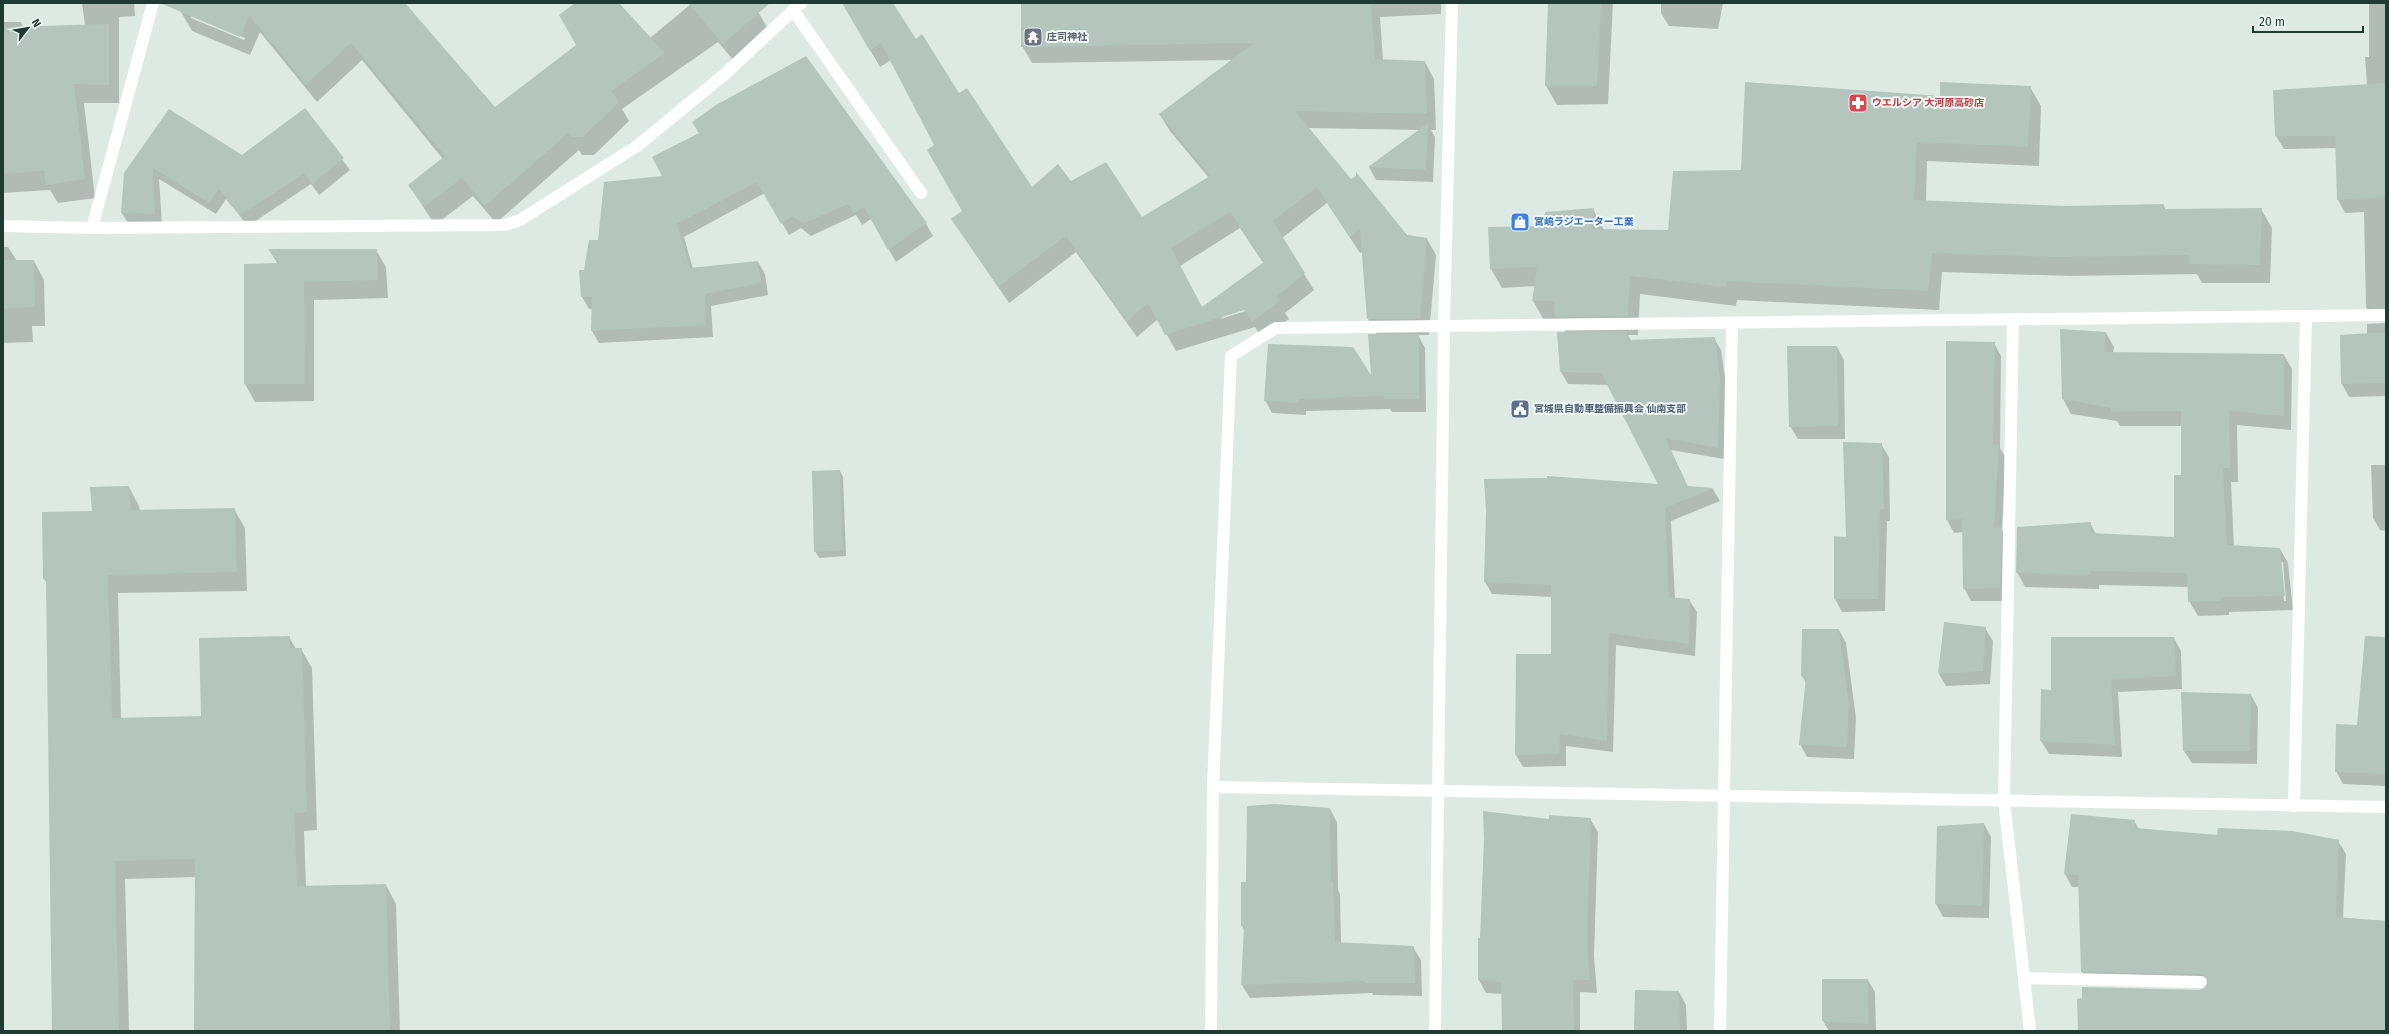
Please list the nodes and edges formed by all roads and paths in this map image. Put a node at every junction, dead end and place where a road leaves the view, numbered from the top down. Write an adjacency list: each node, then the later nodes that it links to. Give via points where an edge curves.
1 (153, 3): 6 (street)
2 (1452, 3): 11 (street)
3 (797, 7): 4 (street); 6 (street, via 724,74 637,146 520,220 505,225)
4 (921, 193)
5 (3, 226): 6 (street)
6 (92, 228)
7 (2386, 315): 8 (street)
8 (2306, 316): 9 (street); 16 (street)
9 (2013, 319): 10 (street); 15 (street)
10 (1732, 323): 11 (street); 14 (street)
11 (1444, 326): 12 (street, via 1276,328 1231,356); 13 (street)
12 (1213, 787): 13 (street); 20 (street)
13 (1438, 791): 14 (street); 21 (street)
14 (1724, 795): 15 (street); 22 (street)
15 (2004, 800): 16 (street); 18 (street)
16 (2294, 806): 17 (street)
17 (2386, 807)
18 (2024, 978): 19 (street); 23 (street)
19 (2201, 982)
20 (1211, 1031)
21 (1434, 1031)
22 (1720, 1031)
23 (2030, 1031)

